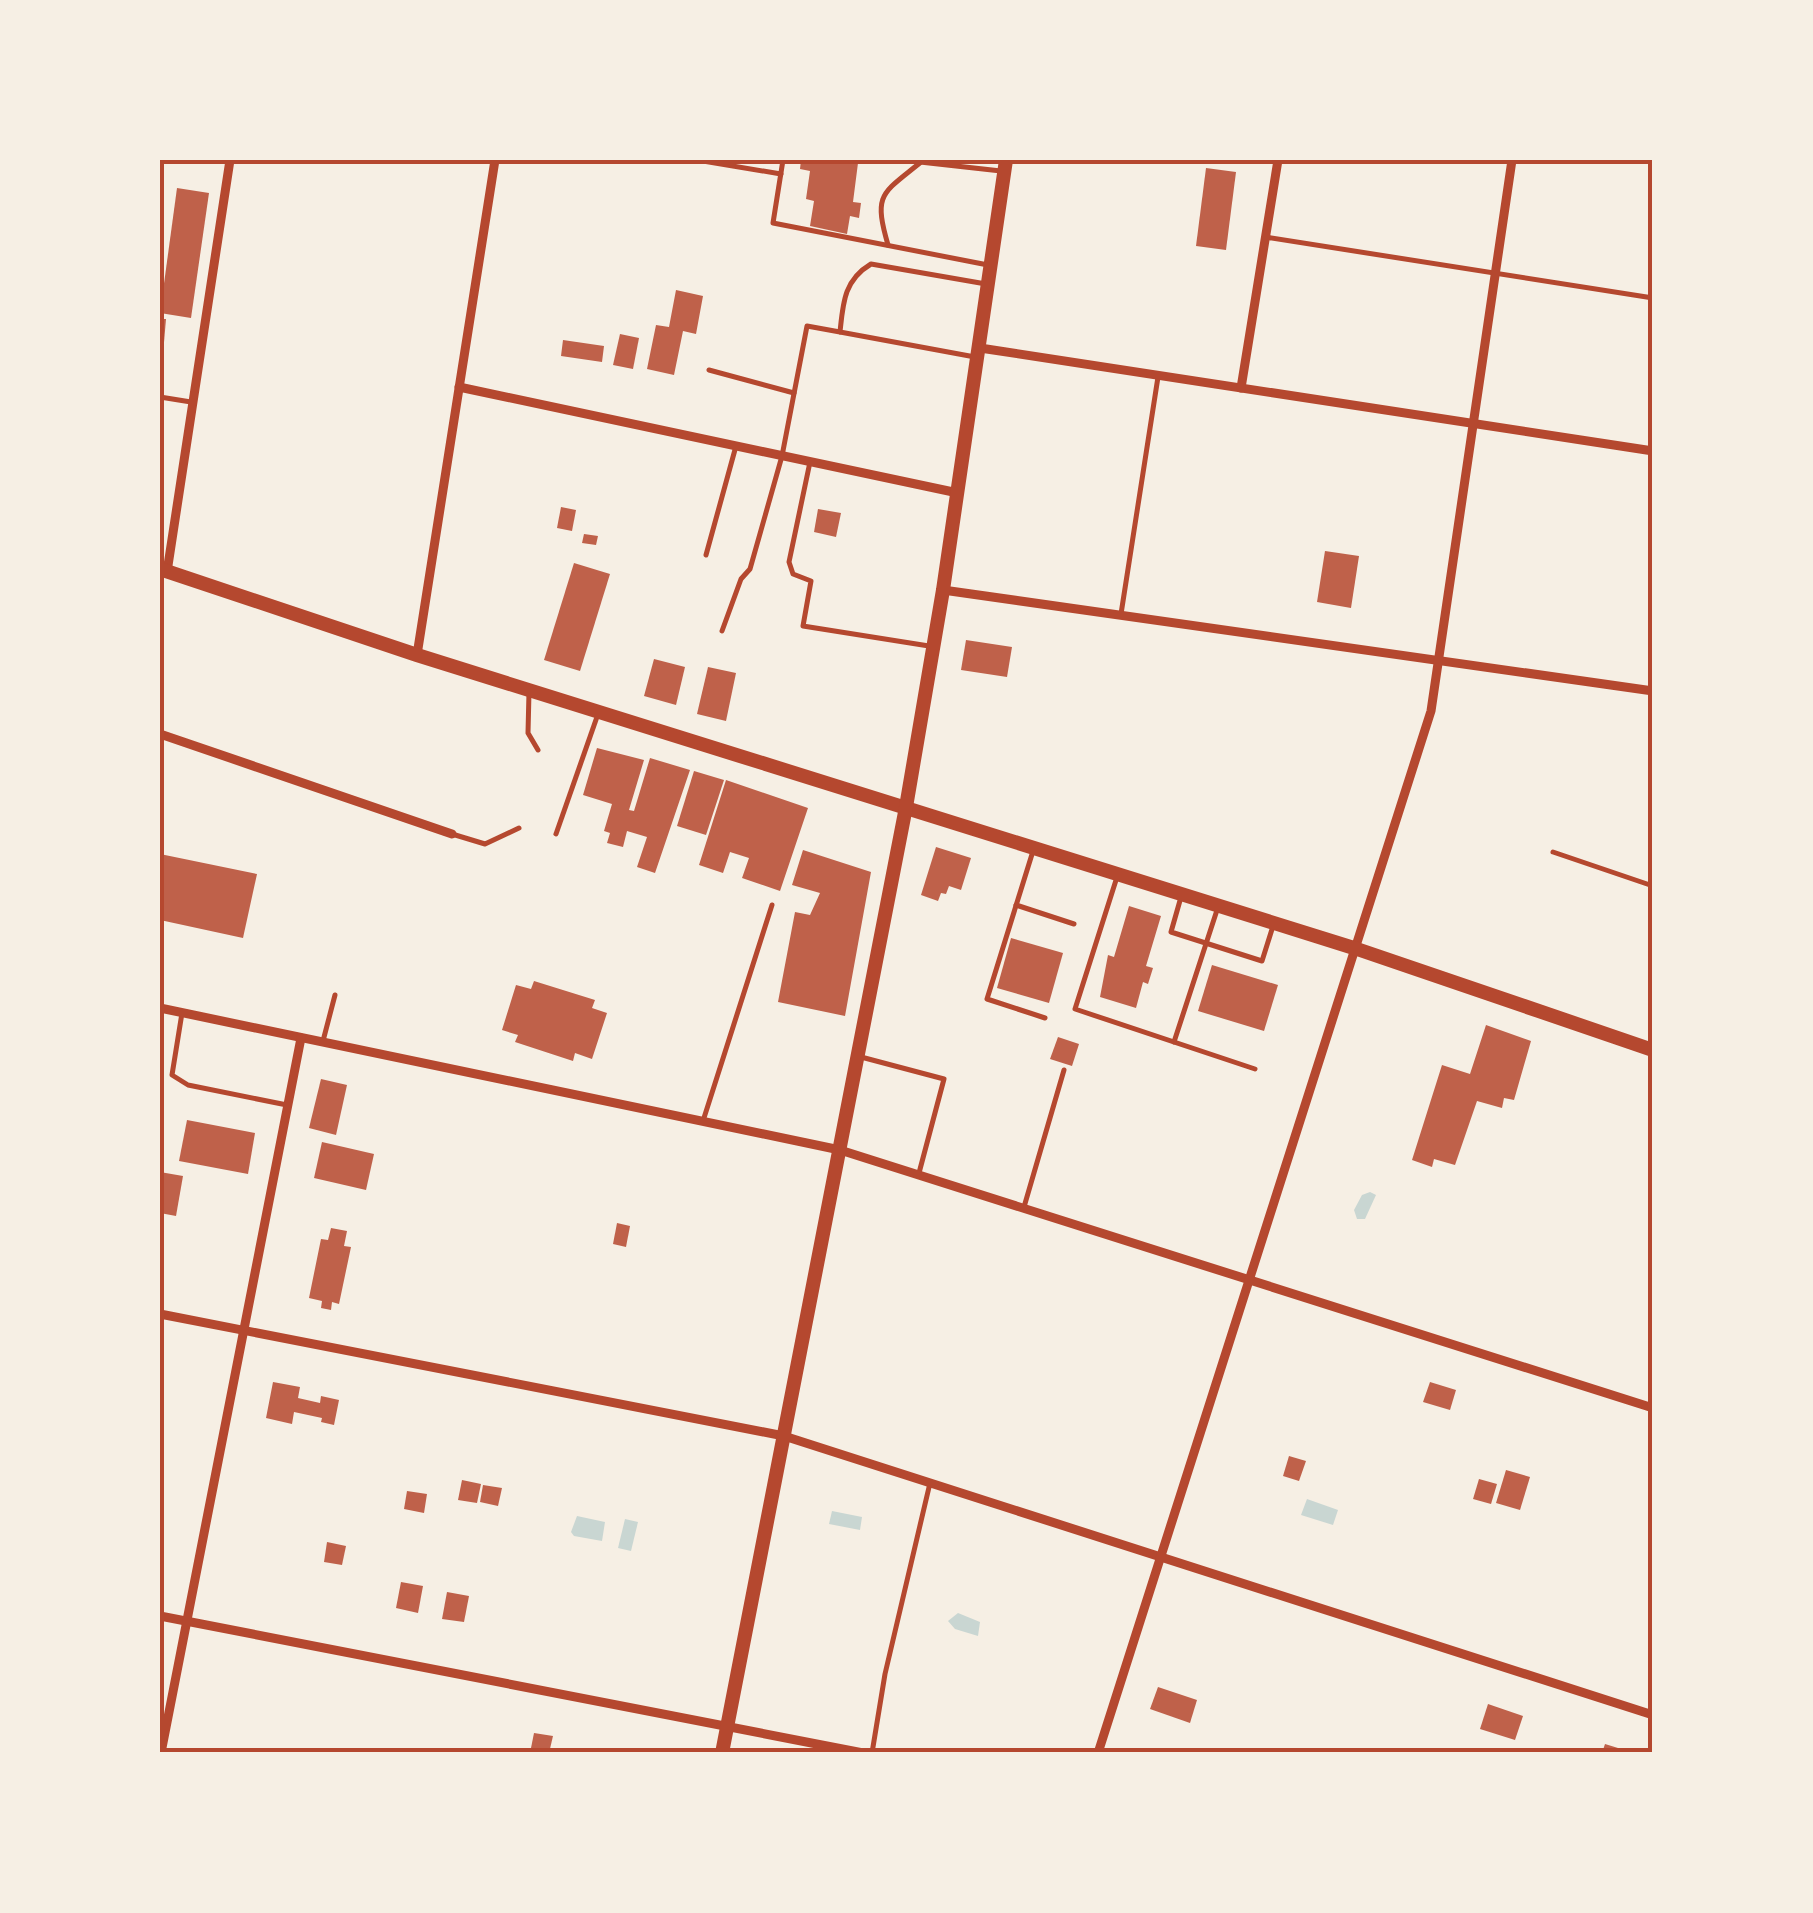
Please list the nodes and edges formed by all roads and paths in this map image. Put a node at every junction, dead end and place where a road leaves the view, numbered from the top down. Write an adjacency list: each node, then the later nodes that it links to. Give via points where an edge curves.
1 (230, 160): 25 (street)
2 (495, 160): 21 (street)
3 (697, 160): 10 (lane)
4 (783, 160): 10 (lane)
5 (902, 160): 8 (lane)
6 (1278, 160): 11 (street)
7 (1512, 160): 14 (street)
8 (921, 162): 9 (lane); 12 (lane, via 880,204)
9 (1005, 166): 13 (main road)
10 (781, 174): 12 (lane, via 773,223)
11 (1265, 237): 14 (lane); 22 (street)
12 (888, 245): 13 (lane)
13 (992, 266): 15 (main road)
14 (1495, 273): 16 (lane); 26 (street)
15 (989, 284): 17 (lane, via 871,264 856,273 844,299); 18 (main road)
16 (1653, 298)
17 (840, 332): 18 (lane); 23 (lane, via 808,326)
18 (979, 353): 20 (street); 31 (main road)
19 (709, 370): 23 (lane)
20 (1158, 375): 22 (street); 35 (lane)
21 (459, 387): 27 (street); 38 (street)
22 (1242, 388): 26 (street)
23 (794, 393): 29 (lane)
24 (160, 397): 25 (lane)
25 (194, 402): 33 (street)
26 (1474, 423): 28 (street); 39 (street)
27 (736, 446): 29 (street); 32 (lane)
28 (1653, 451)
29 (782, 456): 30 (street); 36 (lane, via 750,569)
30 (810, 462): 31 (street); 37 (lane, via 789,562 793,574 811,582 804,626)
31 (958, 494): 34 (main road)
32 (706, 555)
33 (164, 570): 38 (main road)
34 (943, 590): 35 (street); 37 (main road)
35 (1121, 616): 39 (street)
36 (722, 630)
37 (933, 647): 45 (main road)
38 (417, 655): 40 (main road)
39 (1440, 662): 41 (street); 60 (street, via 1431,712)
40 (529, 689): 42 (main road); 44 (lane, via 528,733)
41 (1653, 691)
42 (599, 711): 45 (main road); 48 (lane)
43 (160, 734): 47 (street)
44 (538, 750)
45 (906, 808): 49 (main road); 69 (main road)
46 (519, 828): 47 (lane, via 485,844)
47 (452, 834)
48 (556, 834)
49 (1034, 848): 51 (main road); 55 (lane)
50 (1553, 852): 52 (lane)
51 (1118, 874): 53 (main road); 67 (lane, via 1074,1010)
52 (1653, 886)
53 (1182, 894): 56 (main road); 59 (lane, via 1170,932)
54 (772, 905): 73 (lane)
55 (1016, 905): 58 (lane); 64 (lane, via 987,999)
56 (1218, 905): 57 (main road); 59 (lane)
57 (1274, 923): 59 (lane, via 1262,961); 60 (main road)
58 (1074, 924)
59 (1206, 943): 67 (lane)
60 (1357, 948): 68 (main road); 77 (street)
61 (335, 996): 66 (lane)
62 (160, 1008): 63 (street)
63 (182, 1013): 65 (street); 72 (lane, via 172,1075)
64 (1045, 1018)
65 (302, 1038): 66 (street); 72 (street)
66 (322, 1042): 73 (street)
67 (1174, 1042): 70 (lane)
68 (1653, 1050)
69 (858, 1056): 74 (main road); 75 (lane, via 944,1079)
70 (1254, 1069)
71 (1064, 1070): 76 (lane)
72 (289, 1105): 79 (street)
73 (703, 1122): 74 (street)
74 (840, 1150): 75 (street); 81 (main road)
75 (918, 1175): 76 (street)
76 (1024, 1208): 77 (street)
77 (1249, 1280): 80 (street); 83 (street)
78 (160, 1314): 79 (street)
79 (245, 1331): 81 (street); 85 (street)
80 (1653, 1408)
81 (784, 1436): 82 (street); 87 (main road)
82 (930, 1483): 83 (street); 91 (lane)
83 (1161, 1557): 86 (street); 92 (street)
84 (160, 1616): 85 (street)
85 (186, 1621): 87 (street); 88 (street)
86 (1653, 1715)
87 (727, 1726): 89 (main road); 90 (street)
88 (160, 1753)
89 (722, 1753)
90 (863, 1753)
91 (872, 1753)
92 (1098, 1753)

